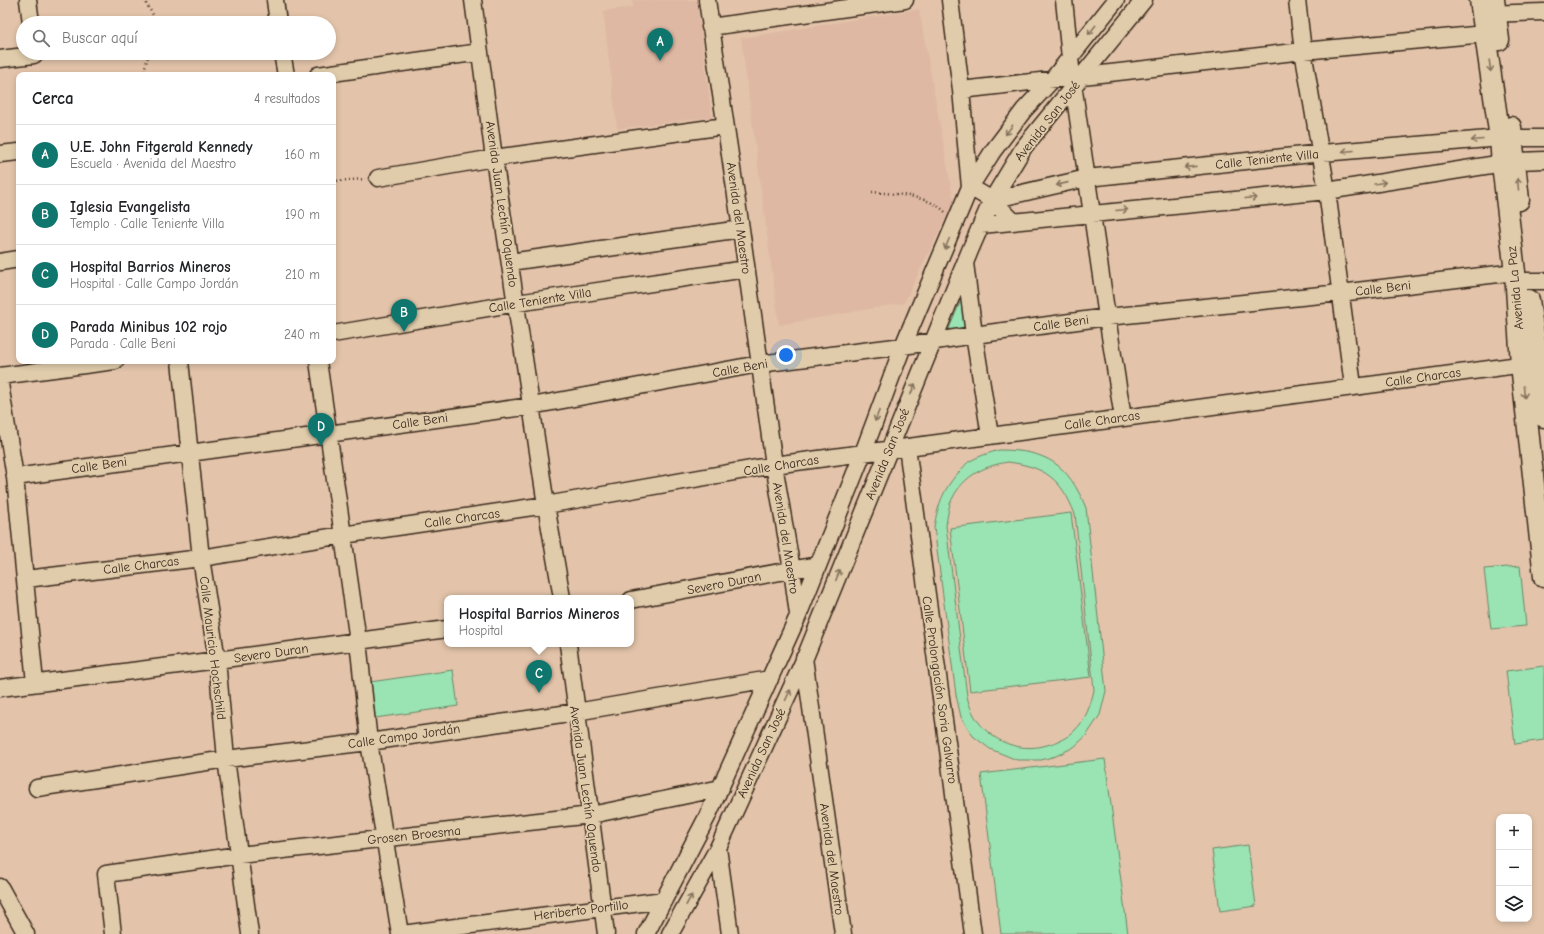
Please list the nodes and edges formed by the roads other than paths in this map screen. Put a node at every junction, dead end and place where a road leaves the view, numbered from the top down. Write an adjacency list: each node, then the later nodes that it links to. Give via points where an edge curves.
1 (28, 0): 13 (street)
2 (274, 0): 14 (street)
3 (473, 0): 18 (street, Avenida Juan Lechín Oquendo)
4 (706, 0): 15 (street, Avenida del Maestro)
5 (905, 0): 15 (street)
6 (950, 0): 27 (street)
7 (1064, 0): 20 (street)
8 (1116, 0): 20 (street, Avenida San José, one-way to 20)
9 (1144, 0): 26 (street, Avenida San José)
10 (1297, 0): 17 (street)
11 (1488, 7): 12 (street); 16 (main road, Avenida La Paz); 29 (main road, Avenida La Paz)
12 (1544, 12)
13 (30, 16)
14 (277, 16)
15 (710, 27): 28 (street, Avenida del Maestro)
16 (1485, 34): 17 (street); 29 (main road, Avenida La Paz, one-way to 29)
17 (1303, 51): 26 (street); 32 (street)
18 (480, 52): 24 (street); 34 (street, Avenida Juan Lechín Oquendo)
19 (16, 57): 21 (street)
20 (1070, 57): 25 (street, Avenida San José); 26 (street)
21 (0, 59)
22 (283, 60): 23 (street)
23 (285, 72)
24 (336, 72)
25 (1052, 80): 26 (street); 27 (street); 39 (street, Avenida San José, one-way to 39, via 1024,110)
26 (1076, 80): 38 (street); 41 (street, Avenida San José, via 1024,147)
27 (961, 90): 39 (street)
28 (725, 126): 34 (street); 45 (street, Avenida del Maestro)
29 (1506, 138): 30 (street, Calle Teniente Villa); 32 (street, Calle Teniente Villa, one-way to 32); 36 (main road, Avenida La Paz)
30 (1544, 138)
31 (16, 152): 33 (street)
32 (1322, 153): 38 (street, Calle Teniente Villa, one-way to 38); 40 (street)
33 (0, 154)
34 (494, 158): 37 (street); 48 (street, Avenida Juan Lechín Oquendo)
35 (1544, 160): 36 (street)
36 (1509, 162): 40 (street, one-way to 36); 51 (main road, Avenida La Paz)
37 (378, 178)
38 (1087, 178): 41 (street, Calle Teniente Villa, one-way to 41); 42 (street)
39 (970, 187): 41 (street); 58 (street, Avenida San José, one-way to 58)
40 (1327, 191): 42 (street, one-way to 40); 52 (street)
41 (992, 200): 43 (street); 44 (street, Avenida San José)
42 (1092, 213): 43 (street); 54 (street)
43 (1014, 222): 44 (street)
44 (981, 225): 49 (street, Avenida San José)
45 (741, 229): 48 (street); 50 (street, Avenida del Maestro)
46 (16, 259): 47 (street)
47 (0, 262)
48 (510, 262): 53 (street, Avenida Juan Lechín Oquendo)
49 (965, 262): 56 (street); 57 (street, Avenida San José)
50 (746, 269): 53 (street, Calle Teniente Villa); 63 (street, Avenida del Maestro)
51 (1528, 278): 52 (street, Calle Beni); 59 (main road, Avenida La Paz)
52 (1340, 293): 54 (street, Calle Beni); 66 (street)
53 (517, 304): 55 (street, Calle Teniente Villa); 67 (street, Avenida Juan Lechín Oquendo)
54 (1107, 317): 56 (street, Calle Beni); 68 (street)
55 (336, 334)
56 (974, 335): 57 (street, Calle Beni); 71 (street)
57 (933, 341): 58 (street, Calle Beni); 73 (street, Avenida San José, one-way to 57)
58 (903, 346): 63 (street, Calle Beni); 75 (street, Avenida San José, one-way to 75)
59 (1530, 363): 66 (street, Calle Charcas); 69 (main road, Avenida La Paz)
60 (92, 364): 64 (street)
61 (180, 364): 74 (street, Calle Mauricio Hochschild)
62 (318, 364): 70 (street)
63 (759, 364): 67 (street, Calle Beni); 76 (street, Avenida del Maestro)
64 (0, 376)
65 (0, 384): 77 (street)
66 (1353, 386): 68 (street, Calle Charcas)
67 (531, 406): 70 (street, Calle Beni); 78 (street, Avenida Juan Lechín Oquendo)
68 (1123, 418): 71 (street, Calle Charcas)
69 (1538, 419): 83 (main road, Avenida La Paz)
70 (328, 434): 74 (street, Calle Beni); 79 (street)
71 (990, 436): 72 (street, Calle Charcas)
72 (907, 447): 73 (street, Calle Charcas); 117 (street, Calle Prolongación Soria Galvarro)
73 (889, 449): 75 (street, Calle Charcas); 92 (street, Avenida San José, one-way to 73)
74 (190, 452): 77 (street, Calle Beni); 80 (street, Calle Mauricio Hochschild)
75 (863, 453): 76 (street, Calle Charcas); 81 (street, Avenida San José)
76 (774, 465): 78 (street, Calle Charcas); 82 (street, Avenida del Maestro)
77 (15, 477): 84 (street)
78 (546, 505): 79 (street, Calle Charcas); 85 (street, Avenida Juan Lechín Oquendo)
79 (343, 535): 80 (street, Calle Charcas); 89 (street)
80 (201, 558): 84 (street, Calle Charcas); 91 (street, Calle Mauricio Hochschild)
81 (818, 565): 82 (street, Severo Duran); 87 (street, Avenida San José)
82 (792, 570): 86 (street, Severo Duran); 87 (street, Avenida del Maestro)
83 (1544, 577)
84 (26, 579): 94 (street)
85 (561, 595)
86 (634, 599)
87 (798, 616): 92 (street, Avenida del Maestro); 93 (street, Avenida San José)
88 (444, 629): 89 (street, Severo Duran)
89 (358, 641): 91 (street, Severo Duran); 97 (street)
90 (568, 647): 96 (street, Avenida Juan Lechín Oquendo)
91 (217, 660): 94 (street, Severo Duran); 98 (street, Calle Mauricio Hochschild)
92 (804, 660): 103 (street, Avenida San José, one-way to 92); 116 (street, Avenida del Maestro)
93 (770, 679): 96 (street, Calle Campo Jordán); 100 (street, Avenida San José)
94 (35, 683): 95 (street, Severo Duran)
95 (0, 688)
96 (576, 712): 97 (street, Calle Campo Jordán); 101 (street, Avenida Juan Lechín Oquendo)
97 (368, 742): 98 (street, Calle Campo Jordán); 102 (street)
98 (226, 759): 99 (street, Calle Campo Jordán); 104 (street, Calle Mauricio Hochschild)
99 (37, 788)
100 (721, 788): 101 (street, Grosen Broesma); 106 (street, Avenida San José)
101 (591, 815): 102 (street, Grosen Broesma); 107 (street, Avenida Juan Lechín Oquendo)
102 (384, 839): 104 (street, Grosen Broesma); 111 (street)
103 (718, 848): 114 (street, Avenida San José, one-way to 103); 115 (street)
104 (239, 855): 109 (street, Grosen Broesma, via 106,874); 110 (street, Calle Mauricio Hochschild)
105 (1, 889): 108 (street)
106 (664, 900): 107 (street, Heriberto Portillo); 113 (street, Avenida San José)
107 (601, 907): 111 (street, Heriberto Portillo); 112 (street, Avenida Juan Lechín Oquendo)
108 (26, 934)
109 (113, 934)
110 (250, 934)
111 (401, 934)
112 (606, 934)
113 (646, 934)
114 (670, 934)
115 (730, 934)
116 (843, 934)
117 (973, 934)

